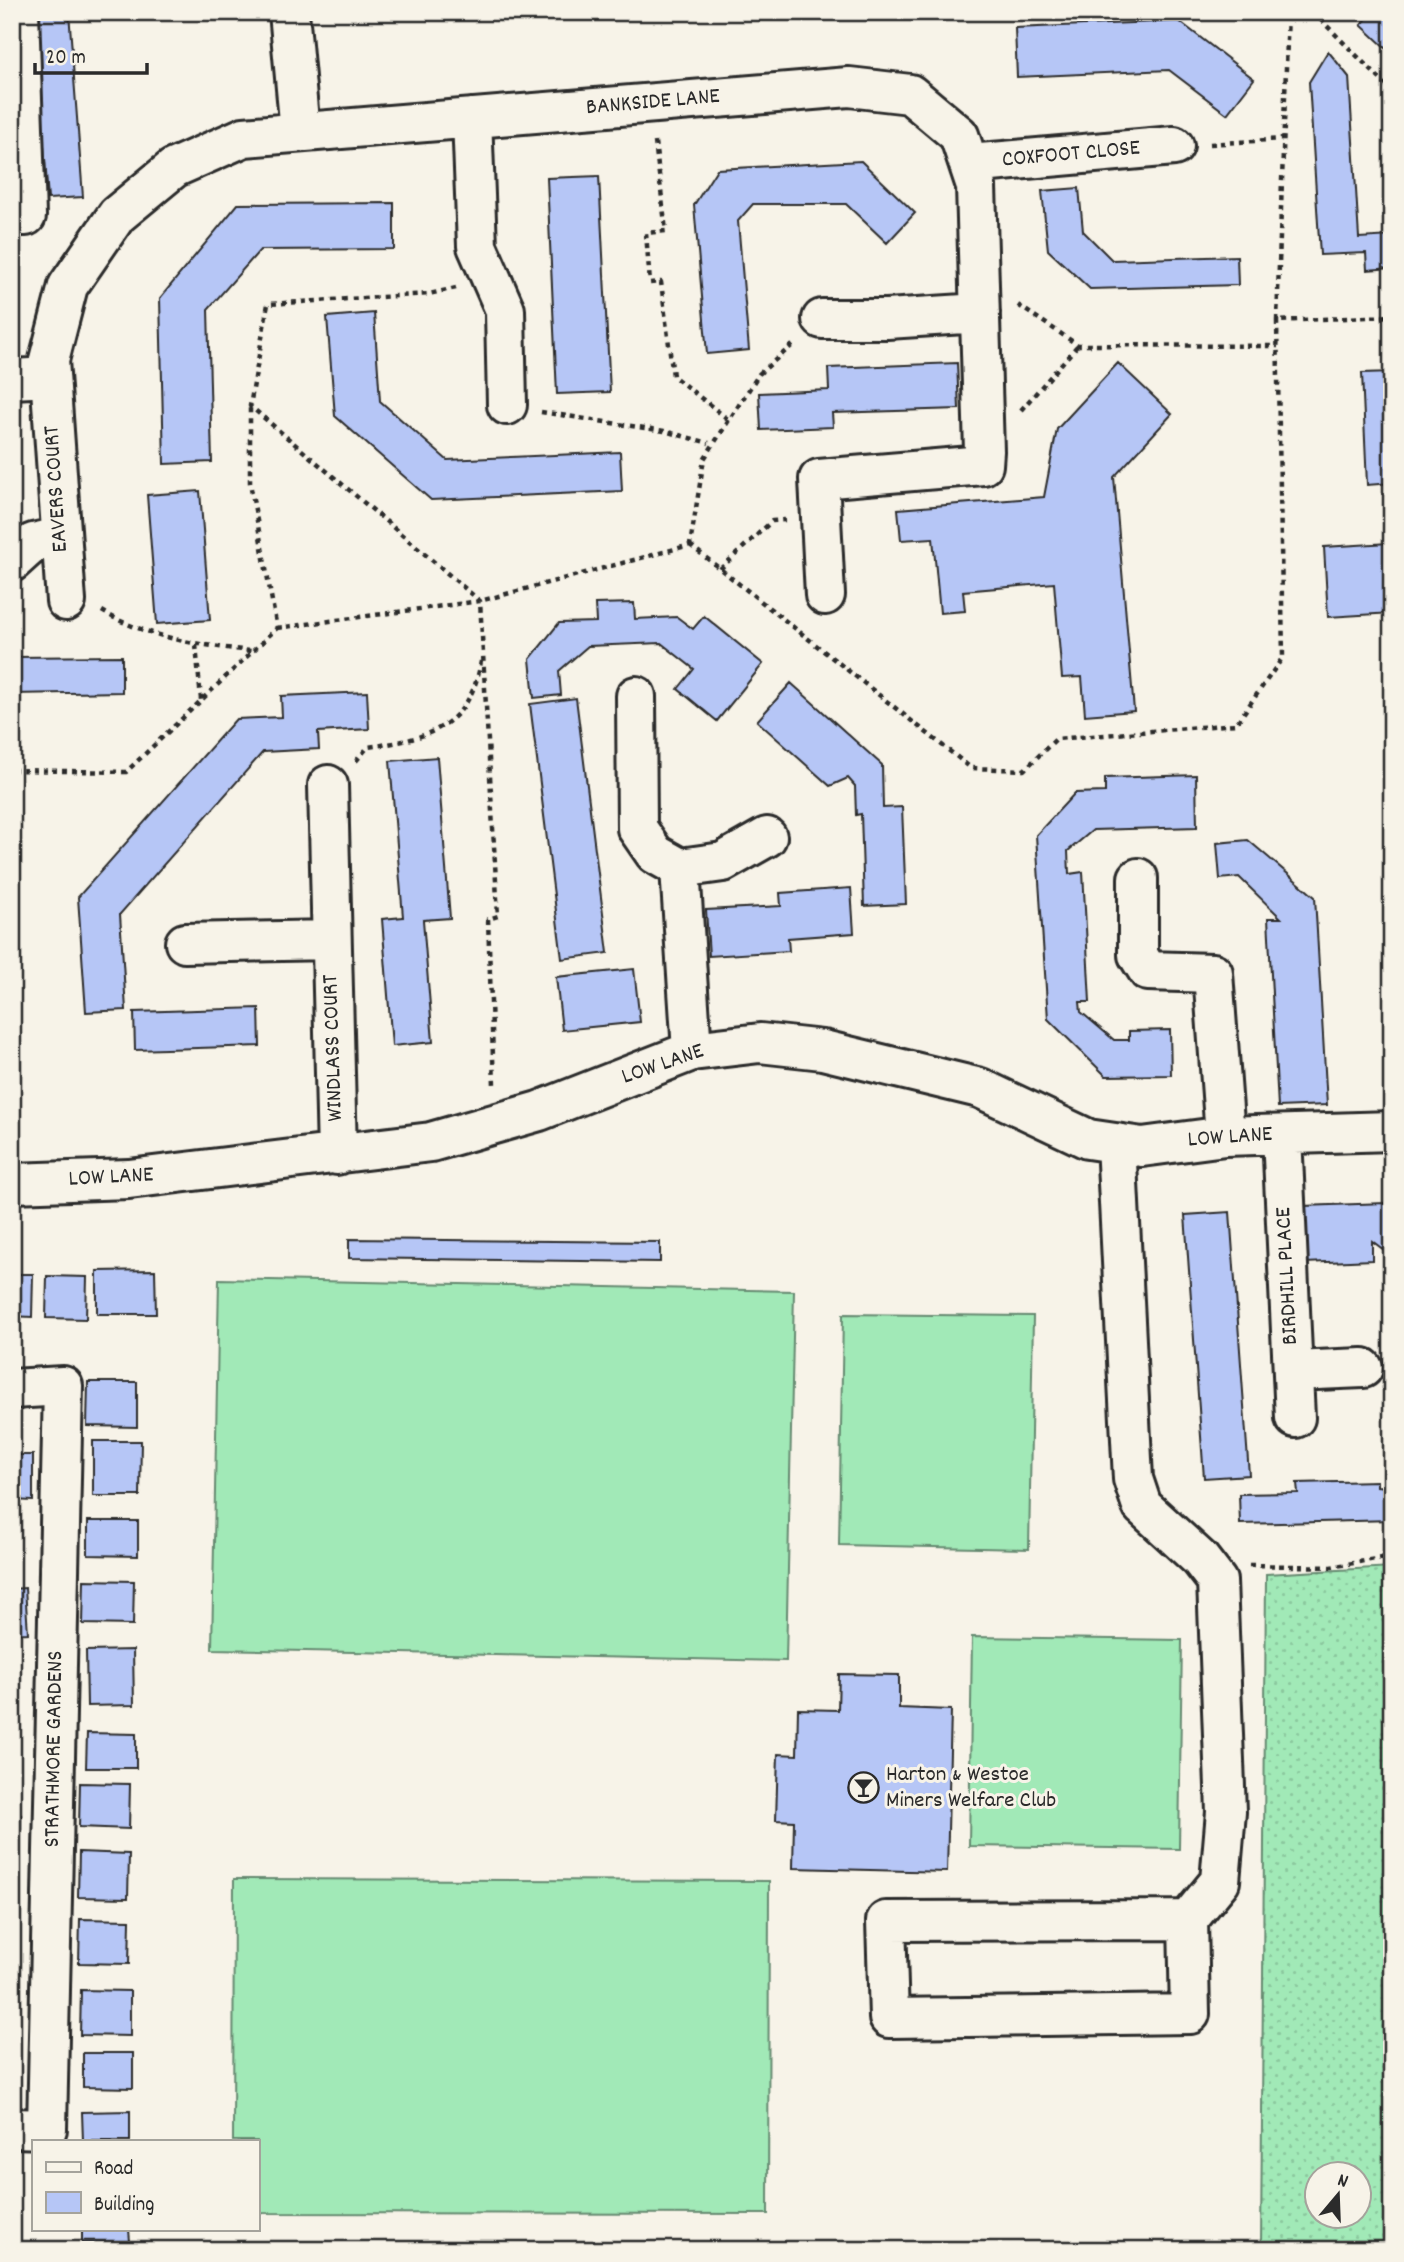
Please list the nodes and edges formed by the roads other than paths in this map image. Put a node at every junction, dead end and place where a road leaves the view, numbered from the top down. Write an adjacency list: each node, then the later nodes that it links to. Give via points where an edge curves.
1 (19, 12): 7 (street)
2 (289, 12): 4 (street)
3 (472, 118): 4 (street, BANKSIDE LANE); 6 (street, BANKSIDE LANE, via 849,87 910,94 959,135); 12 (street, via 477,246 505,310)
4 (300, 132): 10 (street, BANKSIDE LANE, via 244,137 186,162 117,215 68,285 49,360)
5 (1174, 146): 6 (street, COXFOOT CLOSE)
6 (969, 164): 8 (street, BANKSIDE LANE, via 976,186)
7 (19, 216)
8 (980, 296): 9 (street, via 887,319); 16 (street, BANKSIDE LANE, via 983,465 819,479)
9 (822, 319)
10 (50, 377): 11 (street); 13 (street, EAVERS COURT)
11 (12, 379)
12 (507, 405)
13 (60, 537): 14 (street, via 33,543); 15 (street, EAVERS COURT)
14 (12, 562)
15 (65, 595)
16 (825, 596)
17 (636, 696): 20 (street, via 637,828 655,854)
18 (328, 785): 22 (street, WINDLASS COURT)
19 (766, 837): 20 (street, via 723,862)
20 (680, 867): 24 (street)
21 (1138, 878): 27 (street, via 1138,955 1148,971 1213,973)
22 (330, 940): 23 (street); 29 (street, WINDLASS COURT)
23 (185, 943)
24 (692, 1051): 28 (street, LOW LANE, via 760,1043 823,1049 980,1088 1088,1139); 29 (street, LOW LANE, via 495,1124 431,1142)
25 (1392, 1131): 26 (street, LOW LANE)
26 (1282, 1135): 27 (street, LOW LANE); 32 (street, BIRDHILL PLACE)
27 (1225, 1136): 28 (street, LOW LANE, via 1142,1147)
28 (1116, 1143): 35 (street, via 1133,1479 1142,1506 1200,1559 1217,1581 1226,1812 1220,1881)
29 (337, 1155): 30 (street, LOW LANE, via 129,1179)
30 (12, 1183)
31 (1363, 1368): 32 (street)
32 (1293, 1371): 34 (street, BIRDHILL PLACE)
33 (12, 1389): 36 (street, STRATHMORE GARDENS, via 63,1386 47,2129)
34 (1295, 1418)
35 (1188, 1920): 35 (street, via 1189,2014 889,2018 886,1921)
36 (12, 2128)

